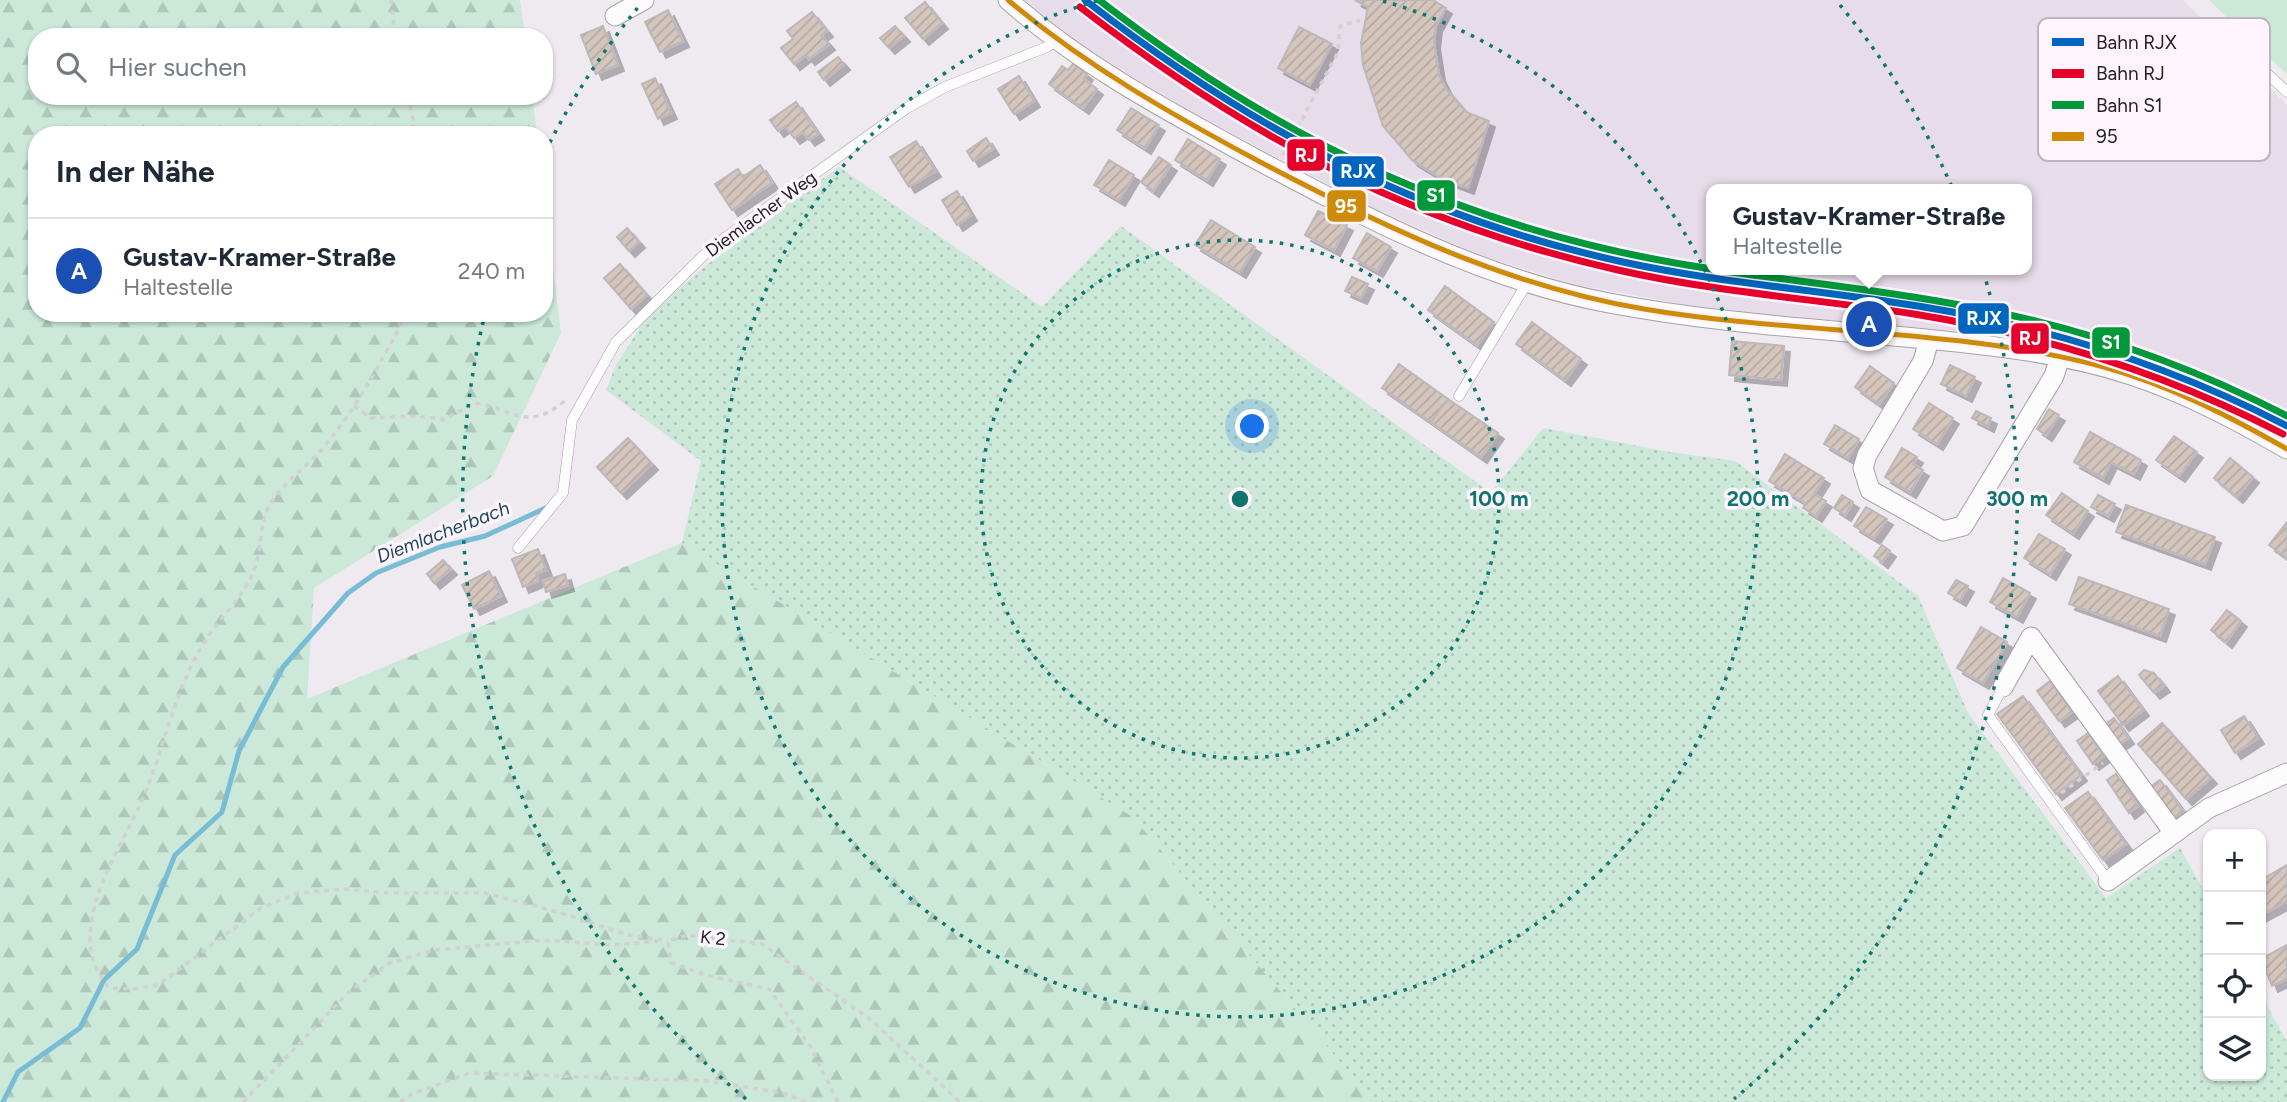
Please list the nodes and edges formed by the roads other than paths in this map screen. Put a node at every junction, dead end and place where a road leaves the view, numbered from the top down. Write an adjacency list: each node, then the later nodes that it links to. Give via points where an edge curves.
1 (644, 0): 3 (street)
2 (1007, 0): 4 (street)
3 (615, 16)
4 (1055, 41): 7 (street, via 1159,107 1361,215); 12 (lane, Diemlacher Weg, via 907,108 712,247 616,342 572,419 563,493)
5 (2270, 76): 6 (lane)
6 (2287, 92)
7 (1527, 283): 8 (street, via 1670,313); 10 (lane)
8 (1929, 340): 9 (street); 9 (street, via 1923,361 1863,468 1870,490 1943,531 1964,526 2054,376)
9 (2060, 357): 11 (street, via 2183,394)
10 (1459, 396)
11 (2287, 449)
12 (518, 548)
13 (2003, 688): 15 (street, via 2031,637); 16 (lane, via 1988,715)
14 (2287, 773): 15 (street, via 2208,808)
15 (2174, 833): 16 (street)
16 (2108, 881)

